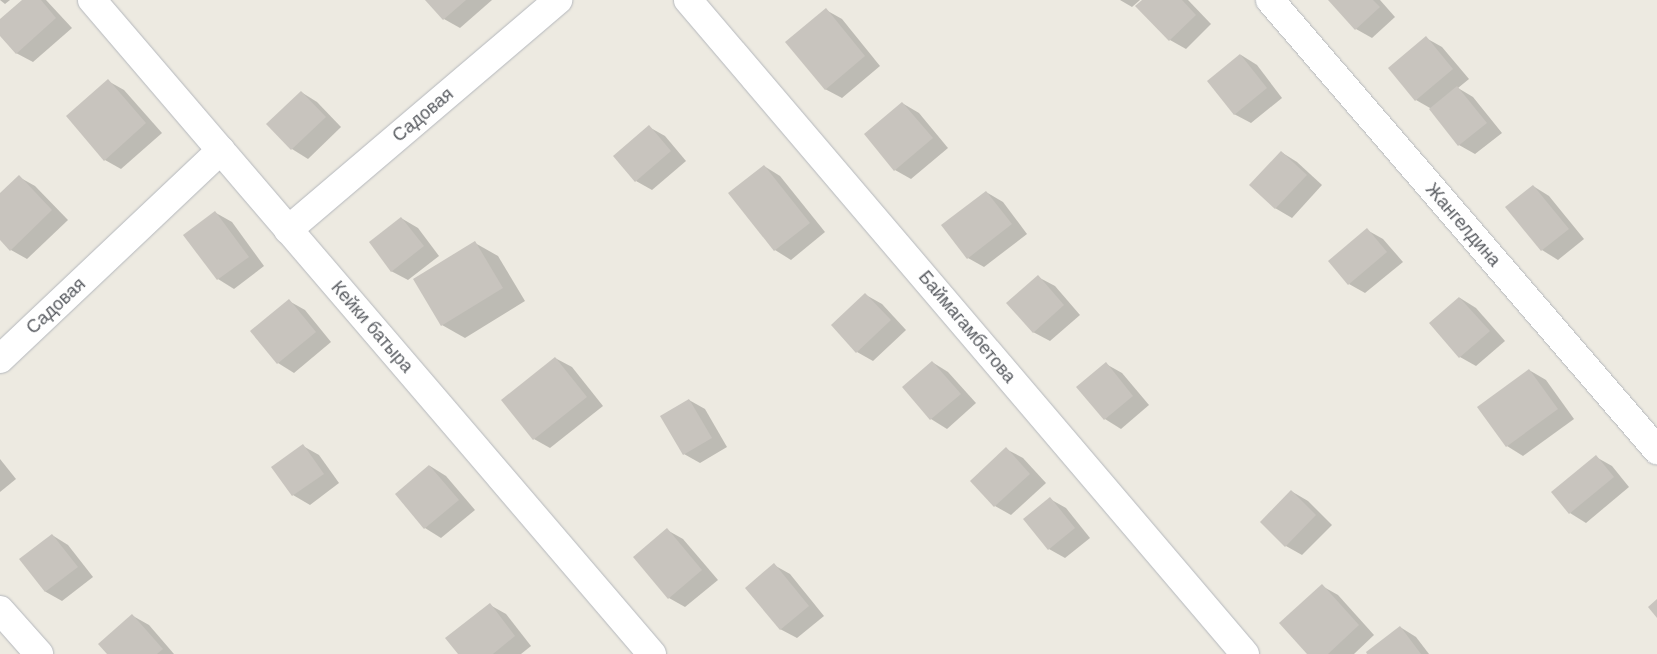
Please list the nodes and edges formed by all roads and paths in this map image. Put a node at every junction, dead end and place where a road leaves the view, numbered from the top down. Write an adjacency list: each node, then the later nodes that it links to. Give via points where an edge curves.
1 (92, 0): 5 (street, Кейки батыра)
2 (558, 0): 6 (street, Садовая)
3 (688, 0): 12 (street, Баймагамбетова)
4 (1270, 0): 8 (street, Жангелдина)
5 (221, 150): 6 (street, Кейки батыра); 7 (street, Садовая)
6 (288, 230): 11 (street, Кейки батыра)
7 (0, 358)
8 (1657, 450)
9 (0, 610): 10 (street)
10 (39, 654)
11 (652, 654)
12 (1245, 654)

